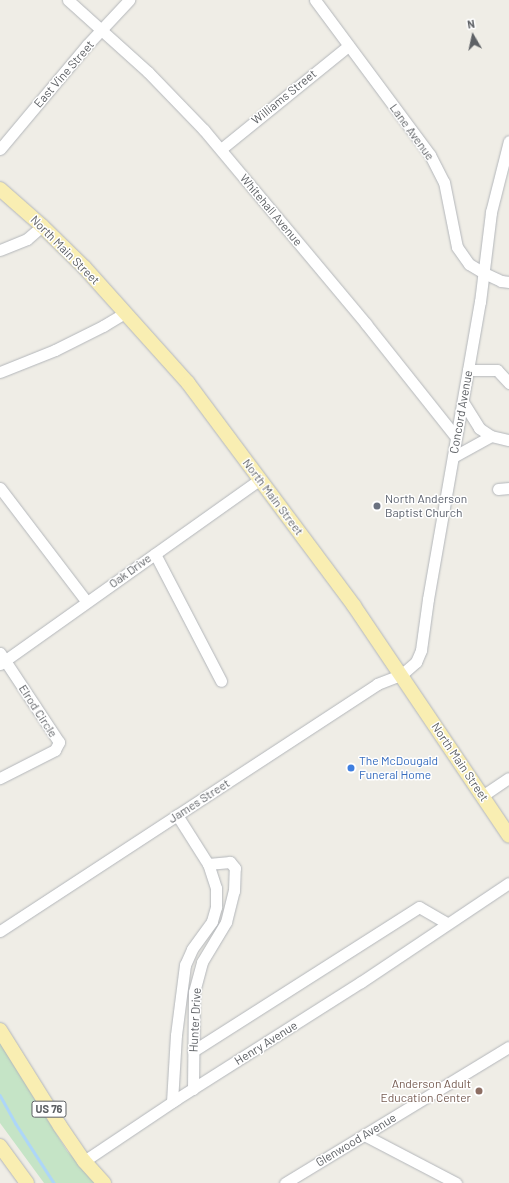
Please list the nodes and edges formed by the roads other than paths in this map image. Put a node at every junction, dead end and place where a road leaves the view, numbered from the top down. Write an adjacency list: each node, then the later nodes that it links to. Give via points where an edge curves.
1 (68, 0): 4 (street, Whitehall Avenue)
2 (128, 0): 4 (street, East Vine Street)
3 (314, 0): 5 (street, Lane Avenue)
4 (102, 29): 7 (street, East Vine Street); 8 (street, Whitehall Avenue, via 148,72)
5 (348, 46): 8 (street, Williams Street); 12 (street, Lane Avenue, via 430,156 444,182 457,247 469,264)
6 (509, 141): 12 (street, Concord Avenue, via 491,212)
7 (0, 149)
8 (220, 149): 20 (street, Whitehall Avenue)
9 (0, 189): 10 (main road, North Main Street)
10 (42, 226): 11 (street, via 27,238); 14 (main road, North Main Street, via 84,267)
11 (0, 250)
12 (484, 273): 13 (street, Lane Avenue); 15 (street, Concord Avenue)
13 (509, 282)
14 (125, 313): 16 (street, via 55,350); 23 (main road, North Main Street, via 186,380)
15 (468, 370): 17 (street, via 497,370); 18 (street, Concord Avenue)
16 (0, 372)
17 (509, 383)
18 (463, 402): 19 (street, via 478,428); 20 (street, Concord Avenue)
19 (491, 436): 21 (street); 22 (street)
20 (456, 437): 22 (street, Concord Avenue)
21 (509, 440)
22 (453, 456): 28 (street, Concord Avenue, via 421,650 413,666)
23 (260, 479): 25 (street, Oak Drive); 28 (main road, North Main Street)
24 (0, 488): 26 (street)
25 (155, 554): 26 (street, Oak Drive); 29 (street)
26 (87, 602): 27 (street, Oak Drive)
27 (2, 659): 30 (street, Elrod Circle, via 59,742 55,750)
28 (401, 675): 32 (main road, North Main Street); 33 (street, James Street, via 377,684)
29 (221, 681)
30 (0, 778)
31 (509, 778): 32 (street)
32 (482, 796): 34 (main road, North Main Street)
33 (176, 815): 35 (street, Hunter Drive); 38 (street, James Street)
34 (509, 836)
35 (208, 864): 41 (street, Hunter Drive, via 230,862 235,868 234,891 226,922 202,962 194,992); 43 (street, Hunter Drive, via 216,888 216,907 212,921 192,949 186,965 176,1035)
36 (509, 883): 37 (street, Henry Avenue)
37 (447, 923): 41 (street, via 419,907); 42 (street, Henry Avenue, via 361,982)
38 (0, 931)
39 (0, 1030): 46 (main road, US 76)
40 (509, 1046): 44 (street, Glenwood Avenue)
41 (193, 1051): 42 (street, Hunter Drive)
42 (193, 1089): 43 (street, Henry Avenue)
43 (172, 1102): 46 (street, Henry Avenue)
44 (364, 1135): 49 (street, Glenwood Avenue); 50 (street)
45 (0, 1146): 47 (main road)
46 (84, 1161): 48 (main road, US 76)
47 (27, 1183)
48 (104, 1183)
49 (285, 1183)
50 (456, 1183)

